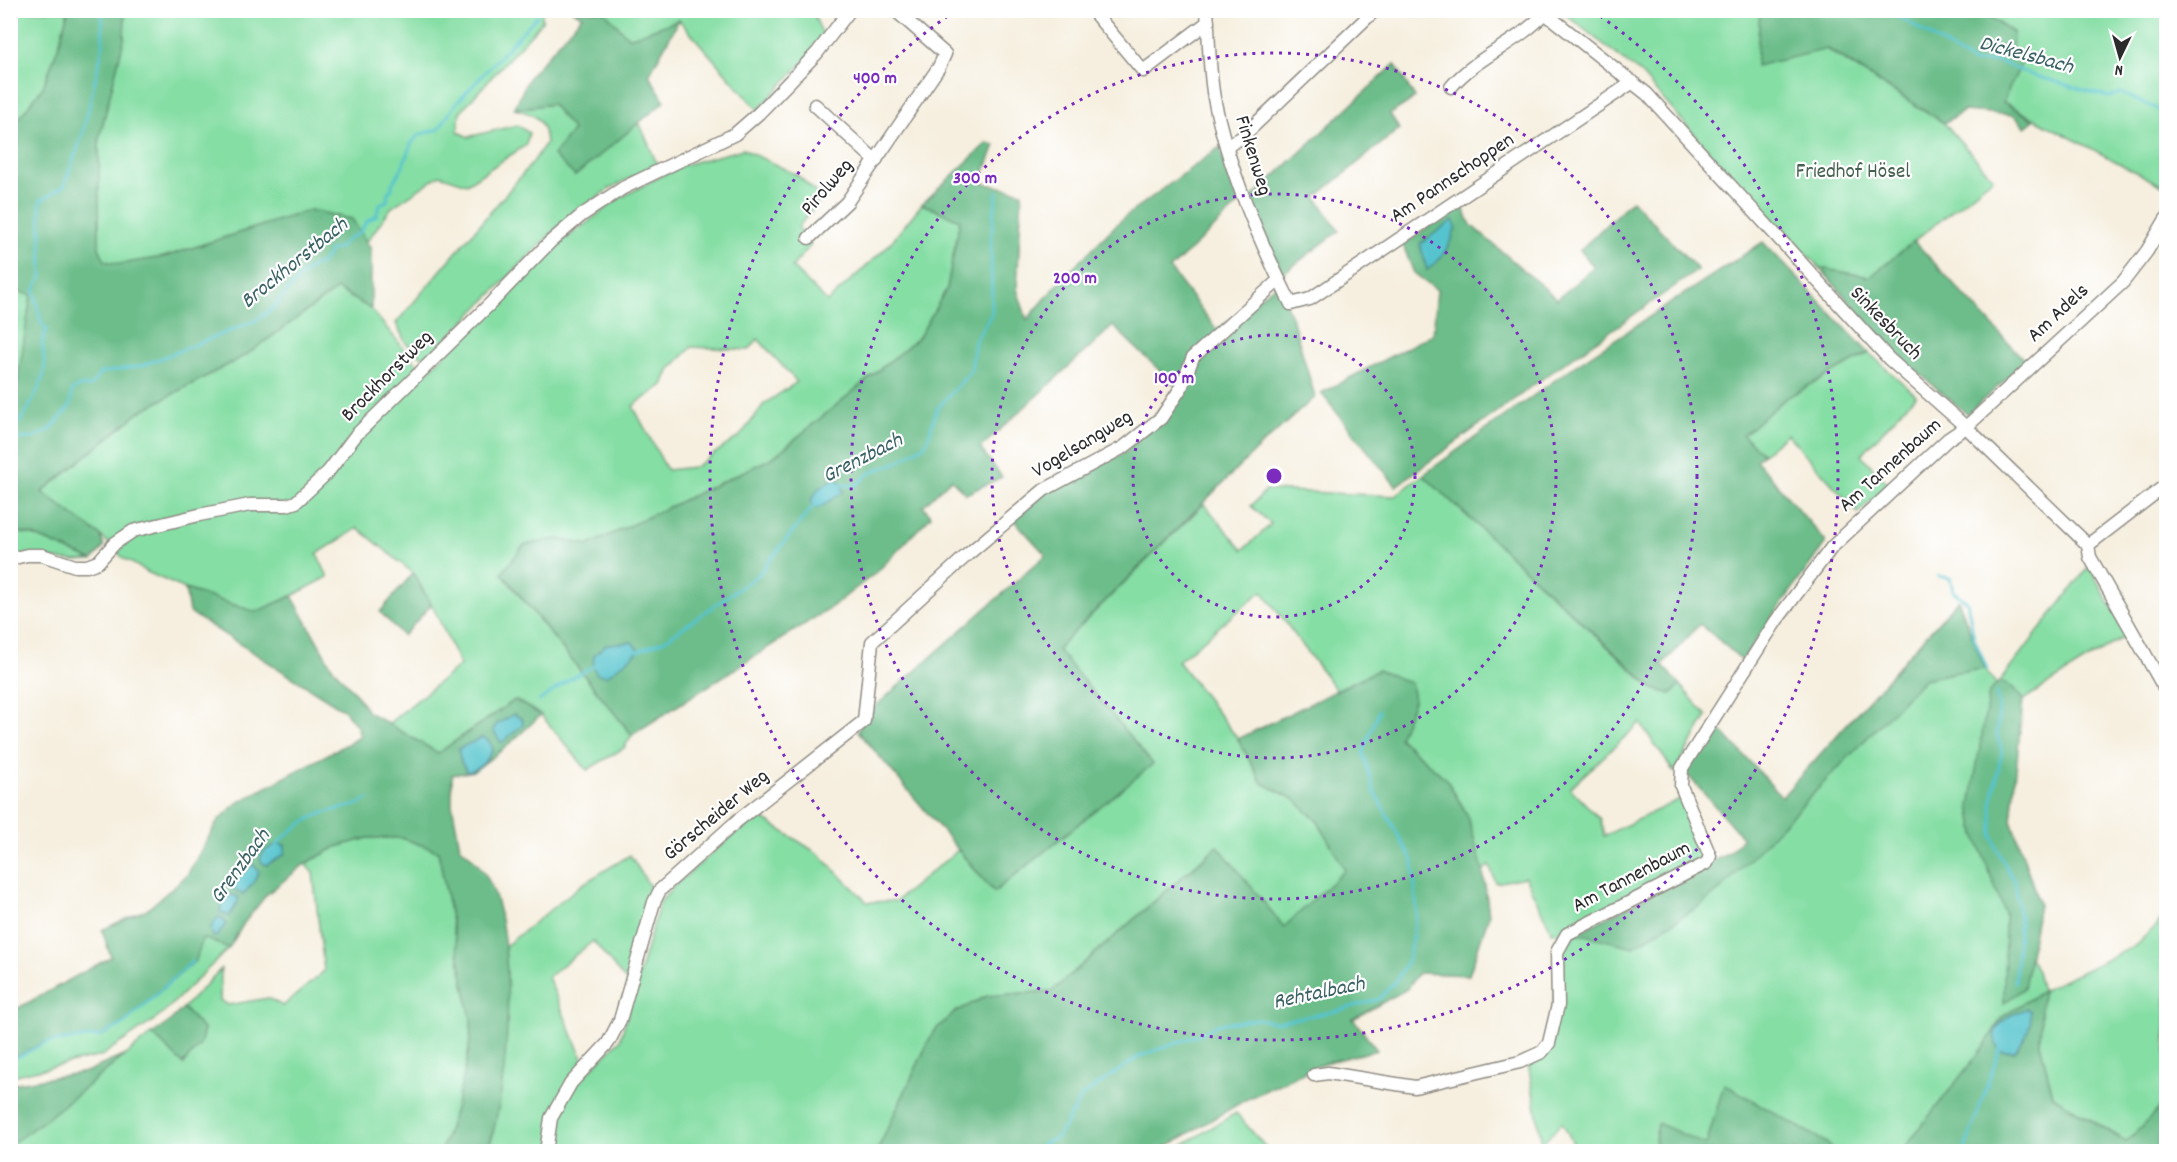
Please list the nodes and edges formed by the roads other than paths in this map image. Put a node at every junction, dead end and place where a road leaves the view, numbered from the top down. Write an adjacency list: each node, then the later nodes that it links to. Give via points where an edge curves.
1 (850, 10): 20 (street, Brockhorstweg, via 817,53 735,134 605,198 558,235 356,435 328,472 296,501 287,505 250,505 134,531 115,543 98,562 87,566 42,555)
2 (895, 10): 11 (street, Pirolweg, via 945,54)
3 (1092, 10): 6 (street, via 1143,71)
4 (1375, 10): 10 (street, via 1241,138)
5 (1543, 12): 7 (street, Sinkesbruch); 8 (street, via 1531,28 1460,76)
6 (1207, 16): 10 (street, Finkenweg, via 1214,97)
7 (1634, 82): 15 (street, Am Pannschoppen, via 1310,299); 16 (street, Sinkesbruch, via 1889,359)
8 (1451, 87)
9 (815, 105): 11 (street, Pirolweg)
10 (1227, 146): 14 (street, Finkenweg, via 1242,194)
11 (876, 161): 13 (street, Pirolweg, via 847,202)
12 (2166, 219): 16 (street, Am Adels, via 2123,282)
13 (809, 238)
14 (1279, 280): 15 (street, Finkenweg); 19 (street, Vogelsangweg, via 1193,357 1181,388 1161,418 1124,447 1044,490)
15 (1291, 304)
16 (1966, 427): 18 (street, Sinkesbruch); 22 (street, Am Tannenbaum, via 1860,518 1832,547 1776,621 1682,768 1681,786 1710,856 1707,863 1567,934 1557,952 1558,1005 1542,1052 1520,1062 1415,1087 1328,1073)
17 (2166, 485): 18 (street)
18 (2088, 545): 21 (street, Sinkesbruch, via 2090,557)
19 (967, 555): 23 (street, Görscheider Weg, via 872,642 864,721 737,821 660,890 620,1020 608,1042 571,1083 551,1118)
20 (10, 559)
21 (2166, 691)
22 (1314, 1075)
23 (546, 1152)

